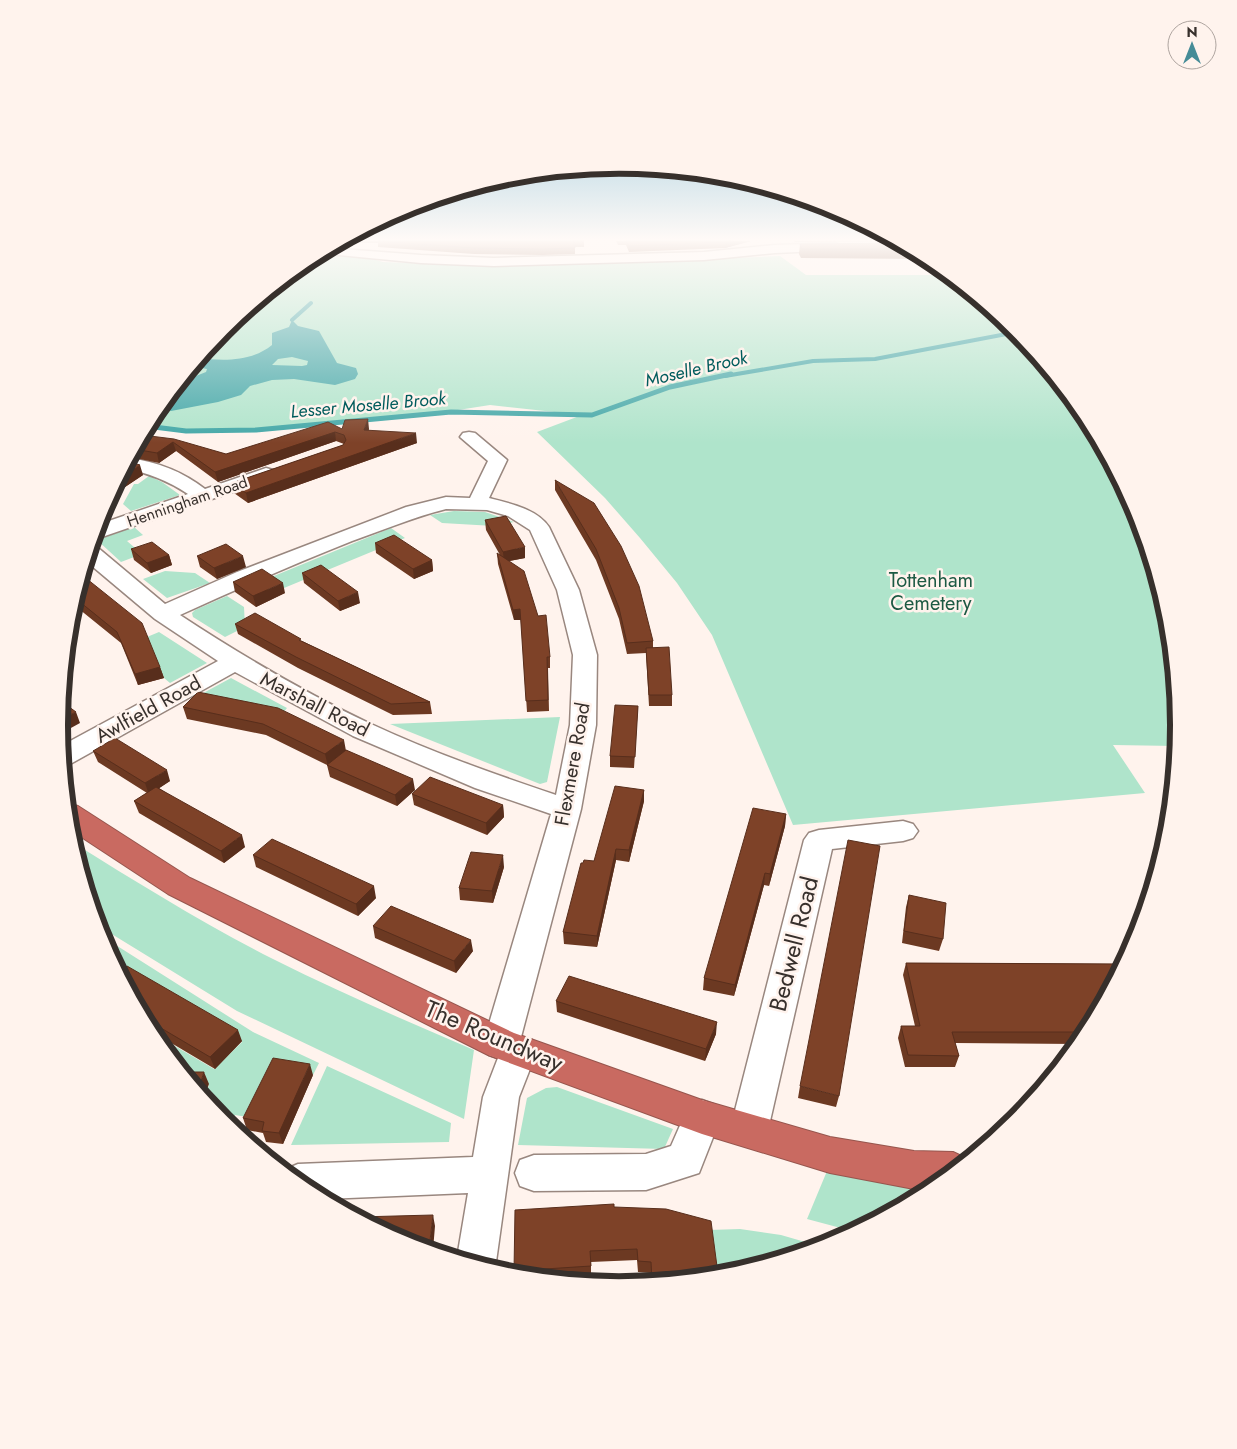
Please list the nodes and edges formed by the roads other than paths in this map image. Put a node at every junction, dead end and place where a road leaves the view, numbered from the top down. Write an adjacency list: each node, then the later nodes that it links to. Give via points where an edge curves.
1 (469, 437): 5 (street, via 498,460)
2 (132, 465): 4 (street, via 161,470 183,480)
3 (283, 468): 4 (street, Henningham Road)
4 (202, 496): 6 (street, Henningham Road)
5 (477, 503): 8 (street, Flexmere Road, via 446,503 413,511 254,573); 11 (street, Flexmere Road, via 515,512 539,527 568,590 585,655 583,725)
6 (103, 530)
7 (94, 556): 8 (street, Marshall Road)
8 (163, 614): 9 (street, Marshall Road)
9 (235, 662): 10 (street, Awlfield Road); 11 (street, Marshall Road, via 362,730 485,781)
10 (69, 753)
11 (567, 810): 14 (street, Flexmere Road)
12 (76, 818): 14 (highway, The Roundway, via 179,886)
13 (903, 831): 16 (street, Bedwell Road, via 819,840)
14 (510, 1047): 15 (highway, The Roundway); 19 (street, Flexmere Road)
15 (702, 1117): 16 (highway, The Roundway); 18 (street, via 685,1160 646,1172)
16 (749, 1130): 17 (highway, The Roundway, via 830,1155 914,1170)
17 (942, 1171)
18 (534, 1173)
19 (490, 1174): 20 (street); 21 (street, Flexmere Road)
20 (310, 1182)
21 (478, 1257)

